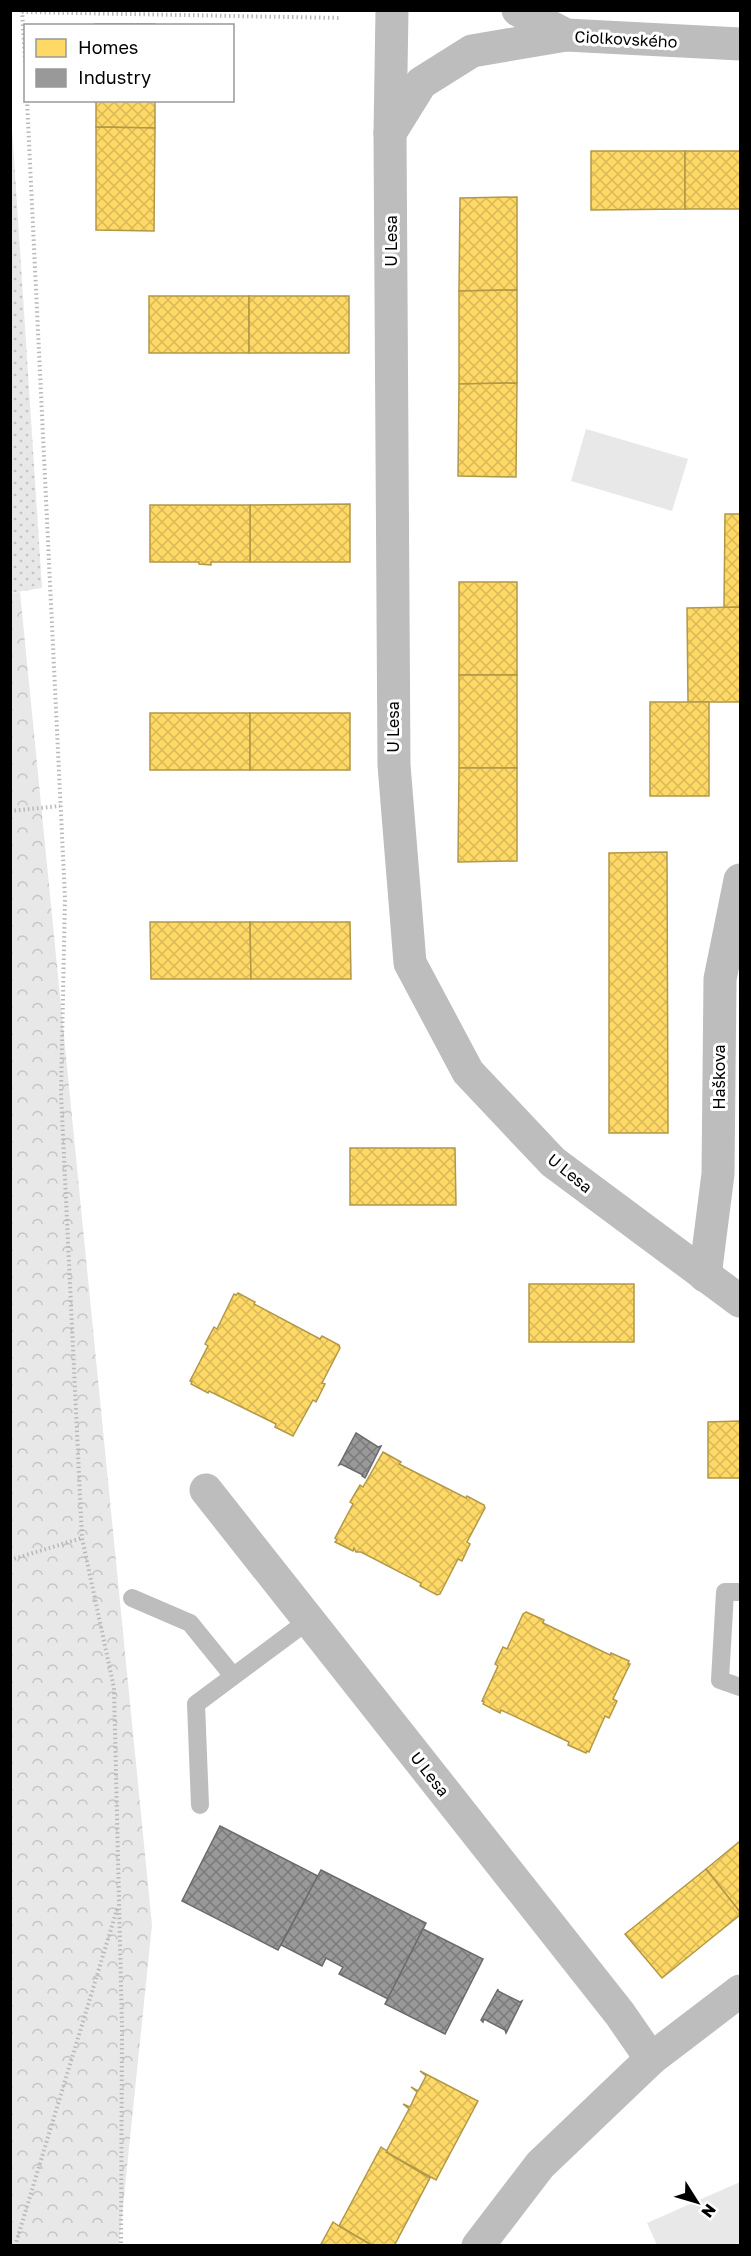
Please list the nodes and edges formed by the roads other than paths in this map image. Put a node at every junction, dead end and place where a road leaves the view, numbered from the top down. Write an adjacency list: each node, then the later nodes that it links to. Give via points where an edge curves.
1 (392, 10): 5 (street, U Lesa)
2 (518, 10): 3 (street, Ciolkovského)
3 (566, 35): 4 (street, Ciolkovského); 5 (street, via 472,51 421,83)
4 (741, 44)
5 (390, 133): 7 (street, U Lesa, via 394,765 410,963 468,1072 553,1162)
6 (741, 880): 7 (street, Haškova, via 720,979 718,1174)
7 (705, 1276): 8 (street, U Lesa)
8 (741, 1301)
9 (206, 1490): 12 (street, U Lesa)
10 (741, 1592): 14 (lane, via 724,1592 720,1680)
11 (132, 1598): 13 (lane, via 190,1623)
12 (309, 1620): 13 (lane); 17 (street, U Lesa, via 620,2014)
13 (233, 1676): 15 (lane, via 196,1704)
14 (741, 1687)
15 (201, 1805)
16 (741, 1991): 17 (street)
17 (651, 2059): 18 (street, via 540,2165)
18 (478, 2246)

